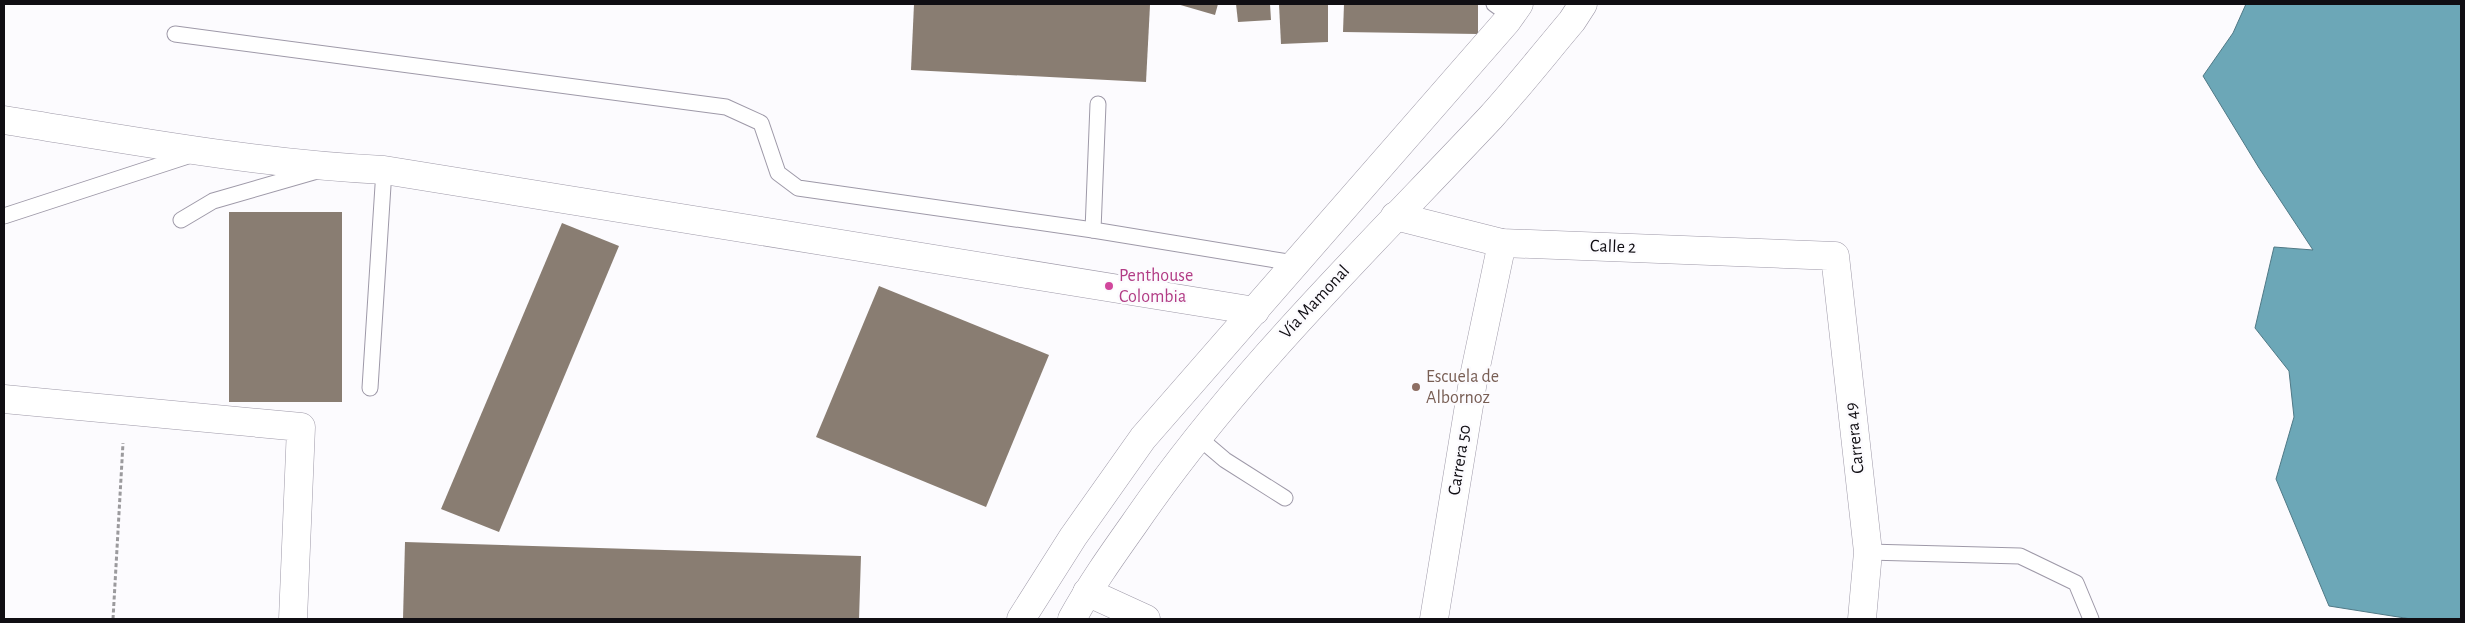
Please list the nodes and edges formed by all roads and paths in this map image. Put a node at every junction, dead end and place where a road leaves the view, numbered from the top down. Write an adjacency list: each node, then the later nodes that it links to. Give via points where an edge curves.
1 (1583, 4): 10 (street, Vía Mamonal, via 1492,115)
2 (1506, 9): 15 (street)
3 (175, 34): 12 (lane, via 726,107 761,123 778,173 798,188)
4 (1098, 104): 12 (lane)
5 (4, 120): 6 (street)
6 (204, 151): 7 (street); 9 (lane)
7 (330, 168): 8 (street); 11 (lane, via 213,202)
8 (384, 170): 16 (street); 17 (lane)
9 (4, 216)
10 (1395, 216): 13 (street, Calle 2); 20 (street, Vía Mamonal, via 1276,345)
11 (181, 220)
12 (1093, 230): 15 (lane)
13 (1502, 243): 14 (street, Calle 2); 29 (street, Carrera 50, via 1473,380)
14 (1835, 256): 22 (street, Carrera 49)
15 (1294, 264): 16 (street)
16 (1255, 310): 26 (street, via 1143,438 1073,537)
17 (370, 388)
18 (4, 399): 19 (street)
19 (124, 410): 24 (path); 25 (street, via 301,427)
20 (1198, 437): 21 (lane, via 1225,460); 23 (street, Vía Mamonal)
21 (1285, 498)
22 (1868, 552): 30 (street, Carrera 49); 31 (lane, via 2020,556 2076,582)
23 (1087, 592): 27 (street, Vía Mamonal); 28 (street)
24 (113, 619)
25 (292, 619)
26 (1021, 619)
27 (1072, 619)
28 (1146, 619)
29 (1434, 619)
30 (1862, 619)
31 (2091, 619)

